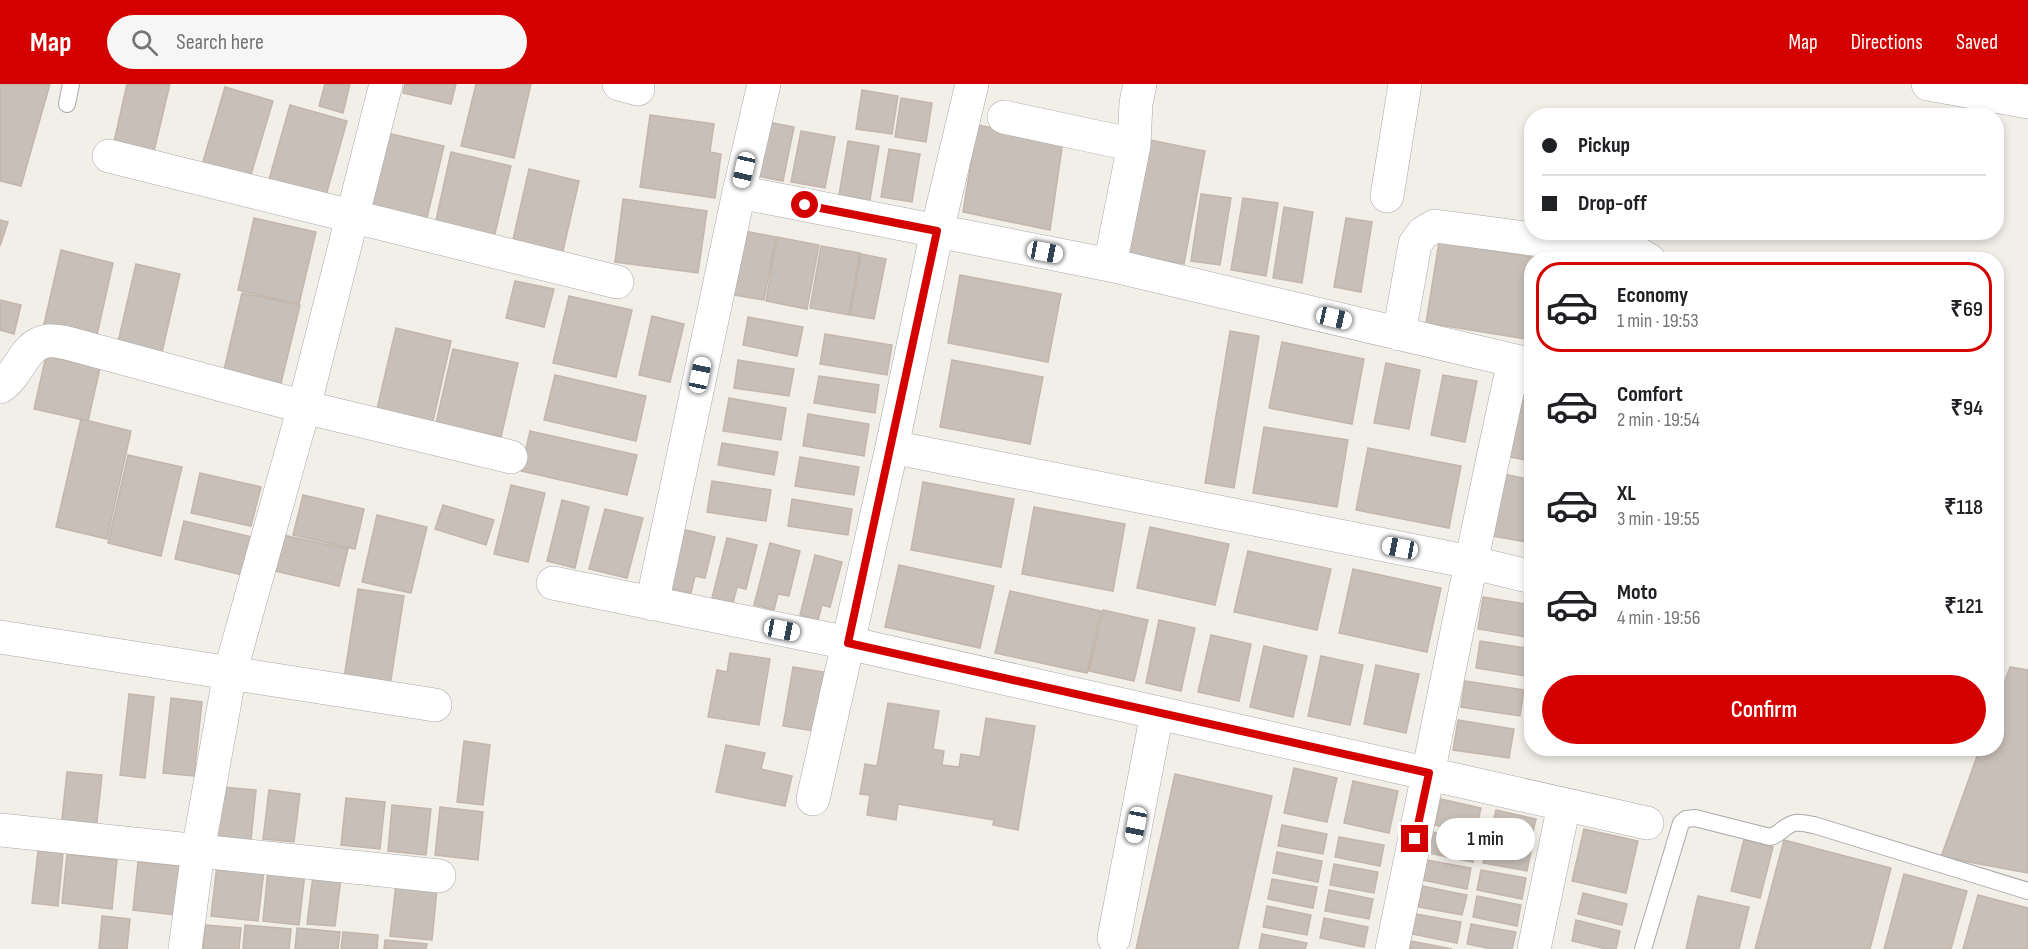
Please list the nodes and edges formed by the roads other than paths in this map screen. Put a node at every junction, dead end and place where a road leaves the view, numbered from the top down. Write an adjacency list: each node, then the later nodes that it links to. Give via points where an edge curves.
1 (71, 84): 9 (lane)
2 (386, 84): 15 (street)
3 (764, 84): 13 (street)
4 (972, 84): 16 (street)
5 (1140, 84): 11 (street)
6 (1405, 84): 14 (street)
7 (1928, 84): 8 (street)
8 (2028, 102)
9 (67, 104)
10 (1004, 117): 11 (street)
11 (1134, 144): 20 (street)
12 (109, 156): 15 (street)
13 (739, 192): 16 (street); 31 (street)
14 (1387, 196)
15 (352, 218): 21 (street); 25 (street)
16 (937, 231): 20 (street); 26 (street)
17 (1524, 238): 22 (street, via 1435,226 1423,233 1415,244)
18 (1539, 240): 19 (street)
19 (1629, 252)
20 (1110, 265): 22 (street)
21 (617, 282)
22 (1399, 334): 23 (street)
23 (1522, 363): 28 (street)
24 (0, 387): 25 (street, via 14,376 30,348 48,340)
25 (304, 407): 27 (street); 34 (street)
26 (892, 447): 28 (street); 33 (street)
27 (511, 457)
28 (1470, 562): 29 (street); 37 (street)
29 (1524, 575)
30 (553, 583): 31 (street)
31 (652, 604): 33 (street)
32 (0, 637): 34 (street)
33 (848, 643): 36 (street); 38 (street)
34 (230, 673): 35 (street); 42 (street)
35 (435, 705)
36 (1157, 712): 37 (street); 45 (street)
37 (1429, 773): 39 (street); 47 (street)
38 (813, 799)
39 (1564, 805): 40 (street); 48 (street)
40 (1647, 823)
41 (0, 830): 42 (street)
42 (198, 851): 43 (street); 46 (street)
43 (439, 876)
44 (2028, 891): 49 (lane, via 1814,825 1796,822 1778,836 1770,837 1686,819 1681,824)
45 (1114, 938)
46 (185, 949)
47 (1392, 949)
48 (1534, 949)
49 (1643, 949)

